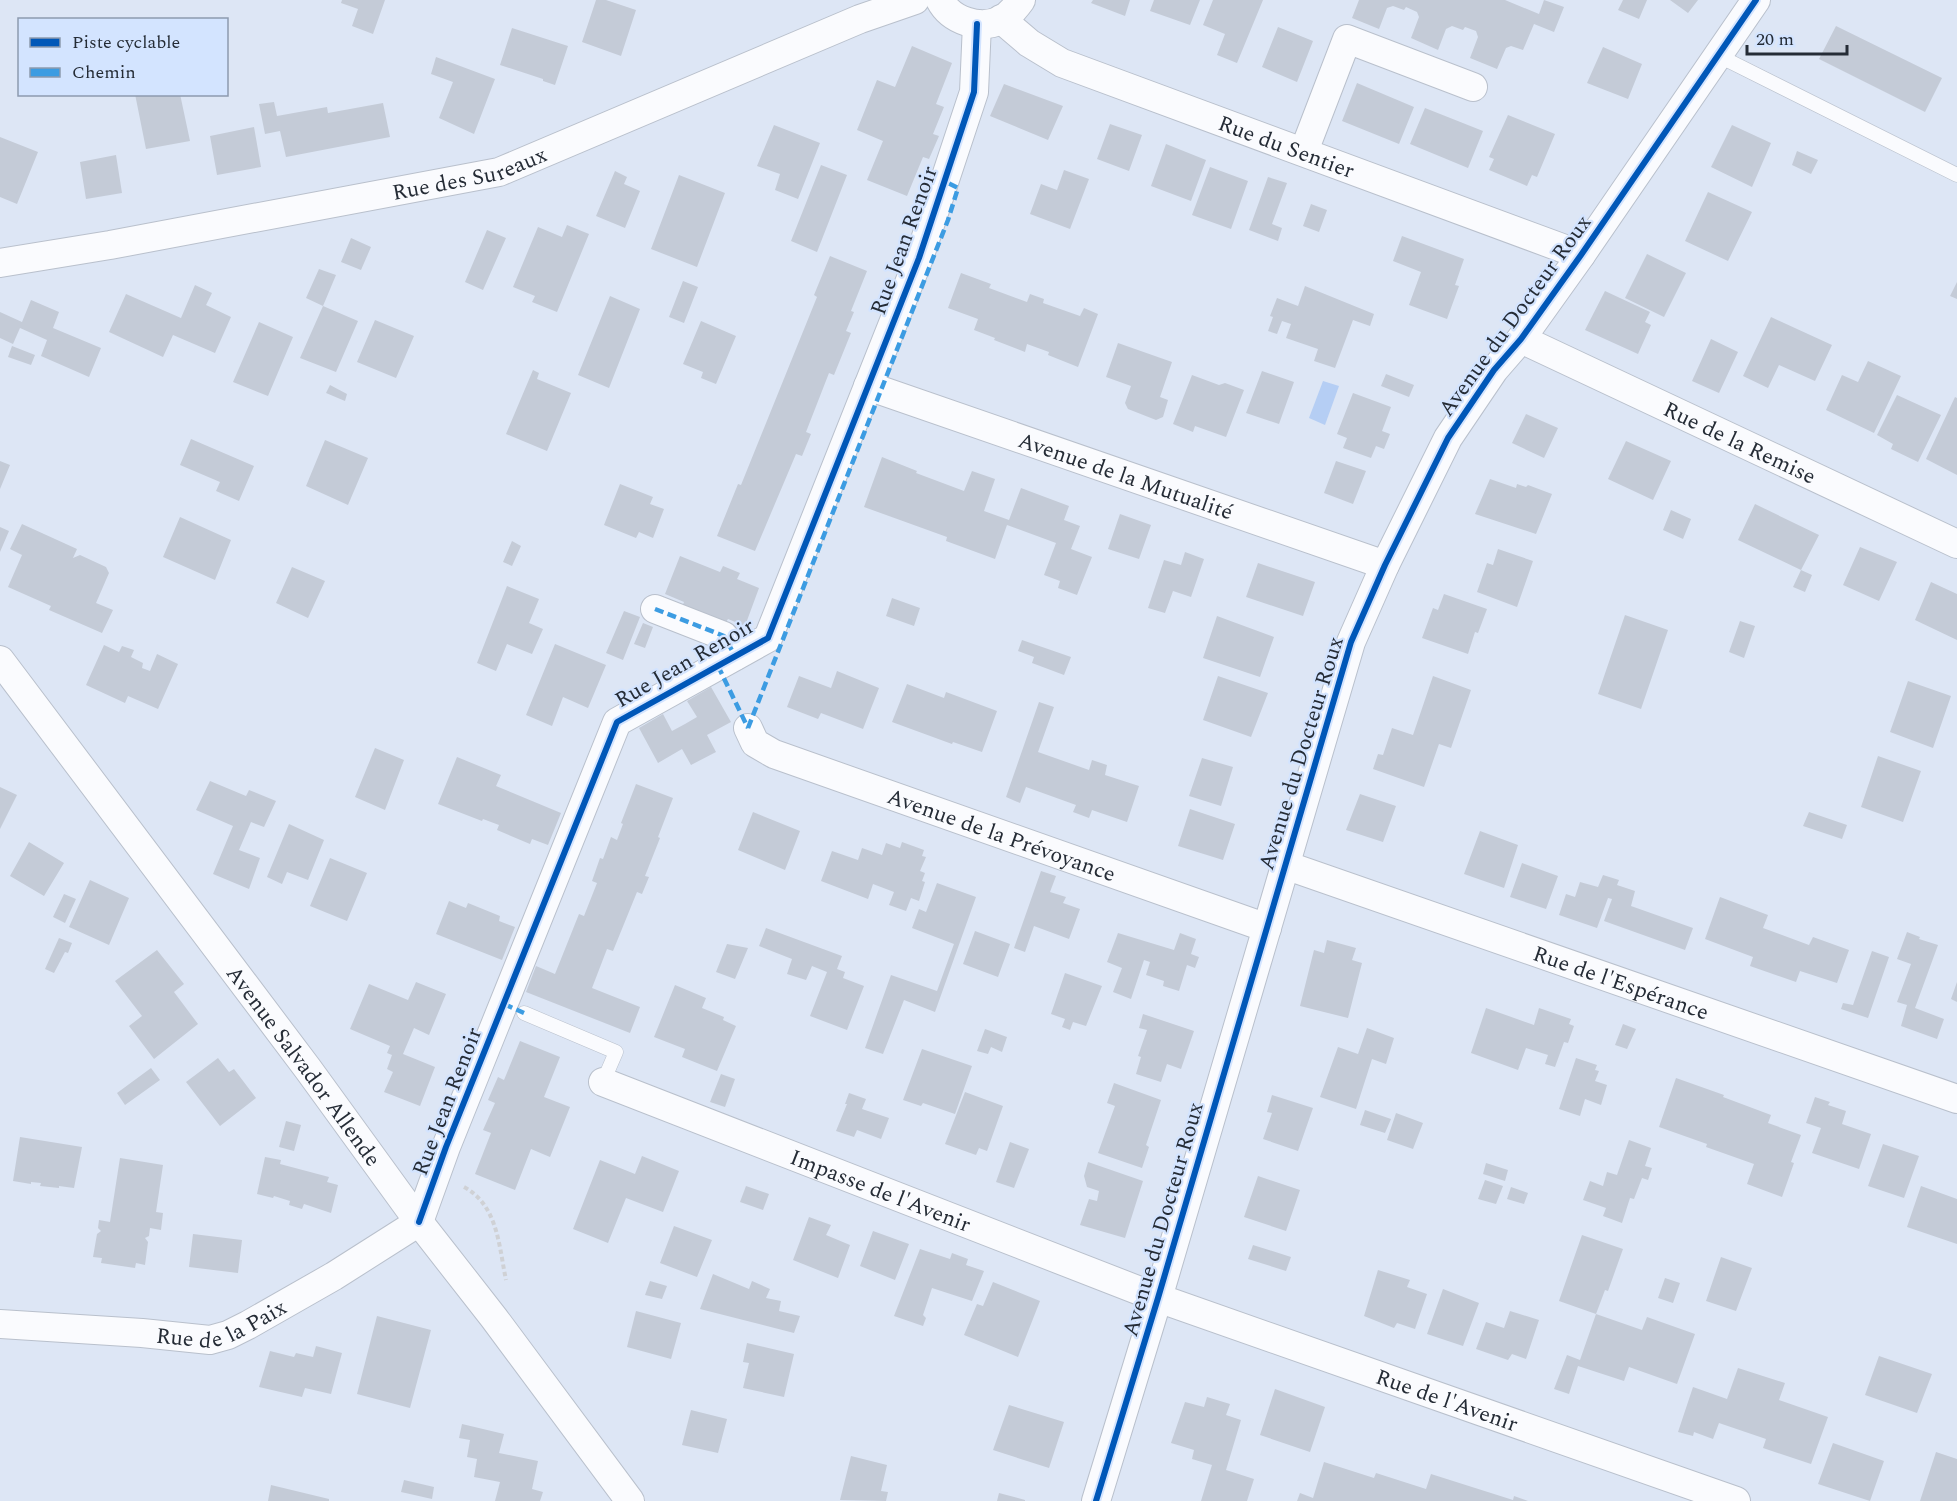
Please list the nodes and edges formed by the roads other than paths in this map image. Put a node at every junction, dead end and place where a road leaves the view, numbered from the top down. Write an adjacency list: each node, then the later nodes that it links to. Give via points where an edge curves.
1 (915, 0): 10 (street, Rue des Sureaux, via 499,171)
2 (940, 0): 4 (street, Rue du Sentier, via 963,21)
3 (1756, 0): 5 (street, Avenue du Docteur Roux)
4 (1000, 14): 7 (street, Rue du Sentier, via 1029,43 1062,63); 12 (street, Rue Jean Renoir, via 919,258)
5 (1717, 55): 8 (lane); 9 (street, Avenue du Docteur Roux)
6 (1473, 87): 7 (street, via 1347,39)
7 (1304, 151): 9 (street, Rue du Sentier)
8 (1957, 175)
9 (1581, 255): 11 (street, Avenue du Docteur Roux)
10 (0, 263)
11 (1521, 339): 13 (street, Rue de la Remise); 14 (street, Avenue du Docteur Roux, via 1494,370 1448,438)
12 (868, 386): 14 (street, Avenue de la Mutualité); 16 (street, Rue Jean Renoir, via 768,638)
13 (1957, 544)
14 (1385, 565): 19 (street, Avenue du Docteur Roux, via 1351,642)
15 (655, 609): 16 (street, Rue Jean Renoir, via 724,636)
16 (735, 656): 24 (street, Rue Jean Renoir, via 617,722)
17 (0, 660): 24 (street, Avenue Salvador Allende)
18 (747, 728): 20 (street, Avenue de la Prévoyance, via 755,743 774,754)
19 (1285, 865): 20 (street, Avenue du Docteur Roux); 23 (street, Rue de l'Espérance)
20 (1267, 928): 25 (street, Avenue du Docteur Roux)
21 (524, 1013): 22 (lane, via 616,1052)
22 (603, 1082): 25 (street, Impasse de l'Avenir)
23 (1957, 1099)
24 (419, 1222): 26 (street, Rue de la Paix, via 248,1325 210,1340); 27 (street, Avenue Salvador Allende)
25 (1158, 1298): 28 (street, Avenue du Docteur Roux); 29 (street, Rue de l'Avenir)
26 (0, 1324)
27 (630, 1501)
28 (1096, 1501)
29 (1736, 1501)

